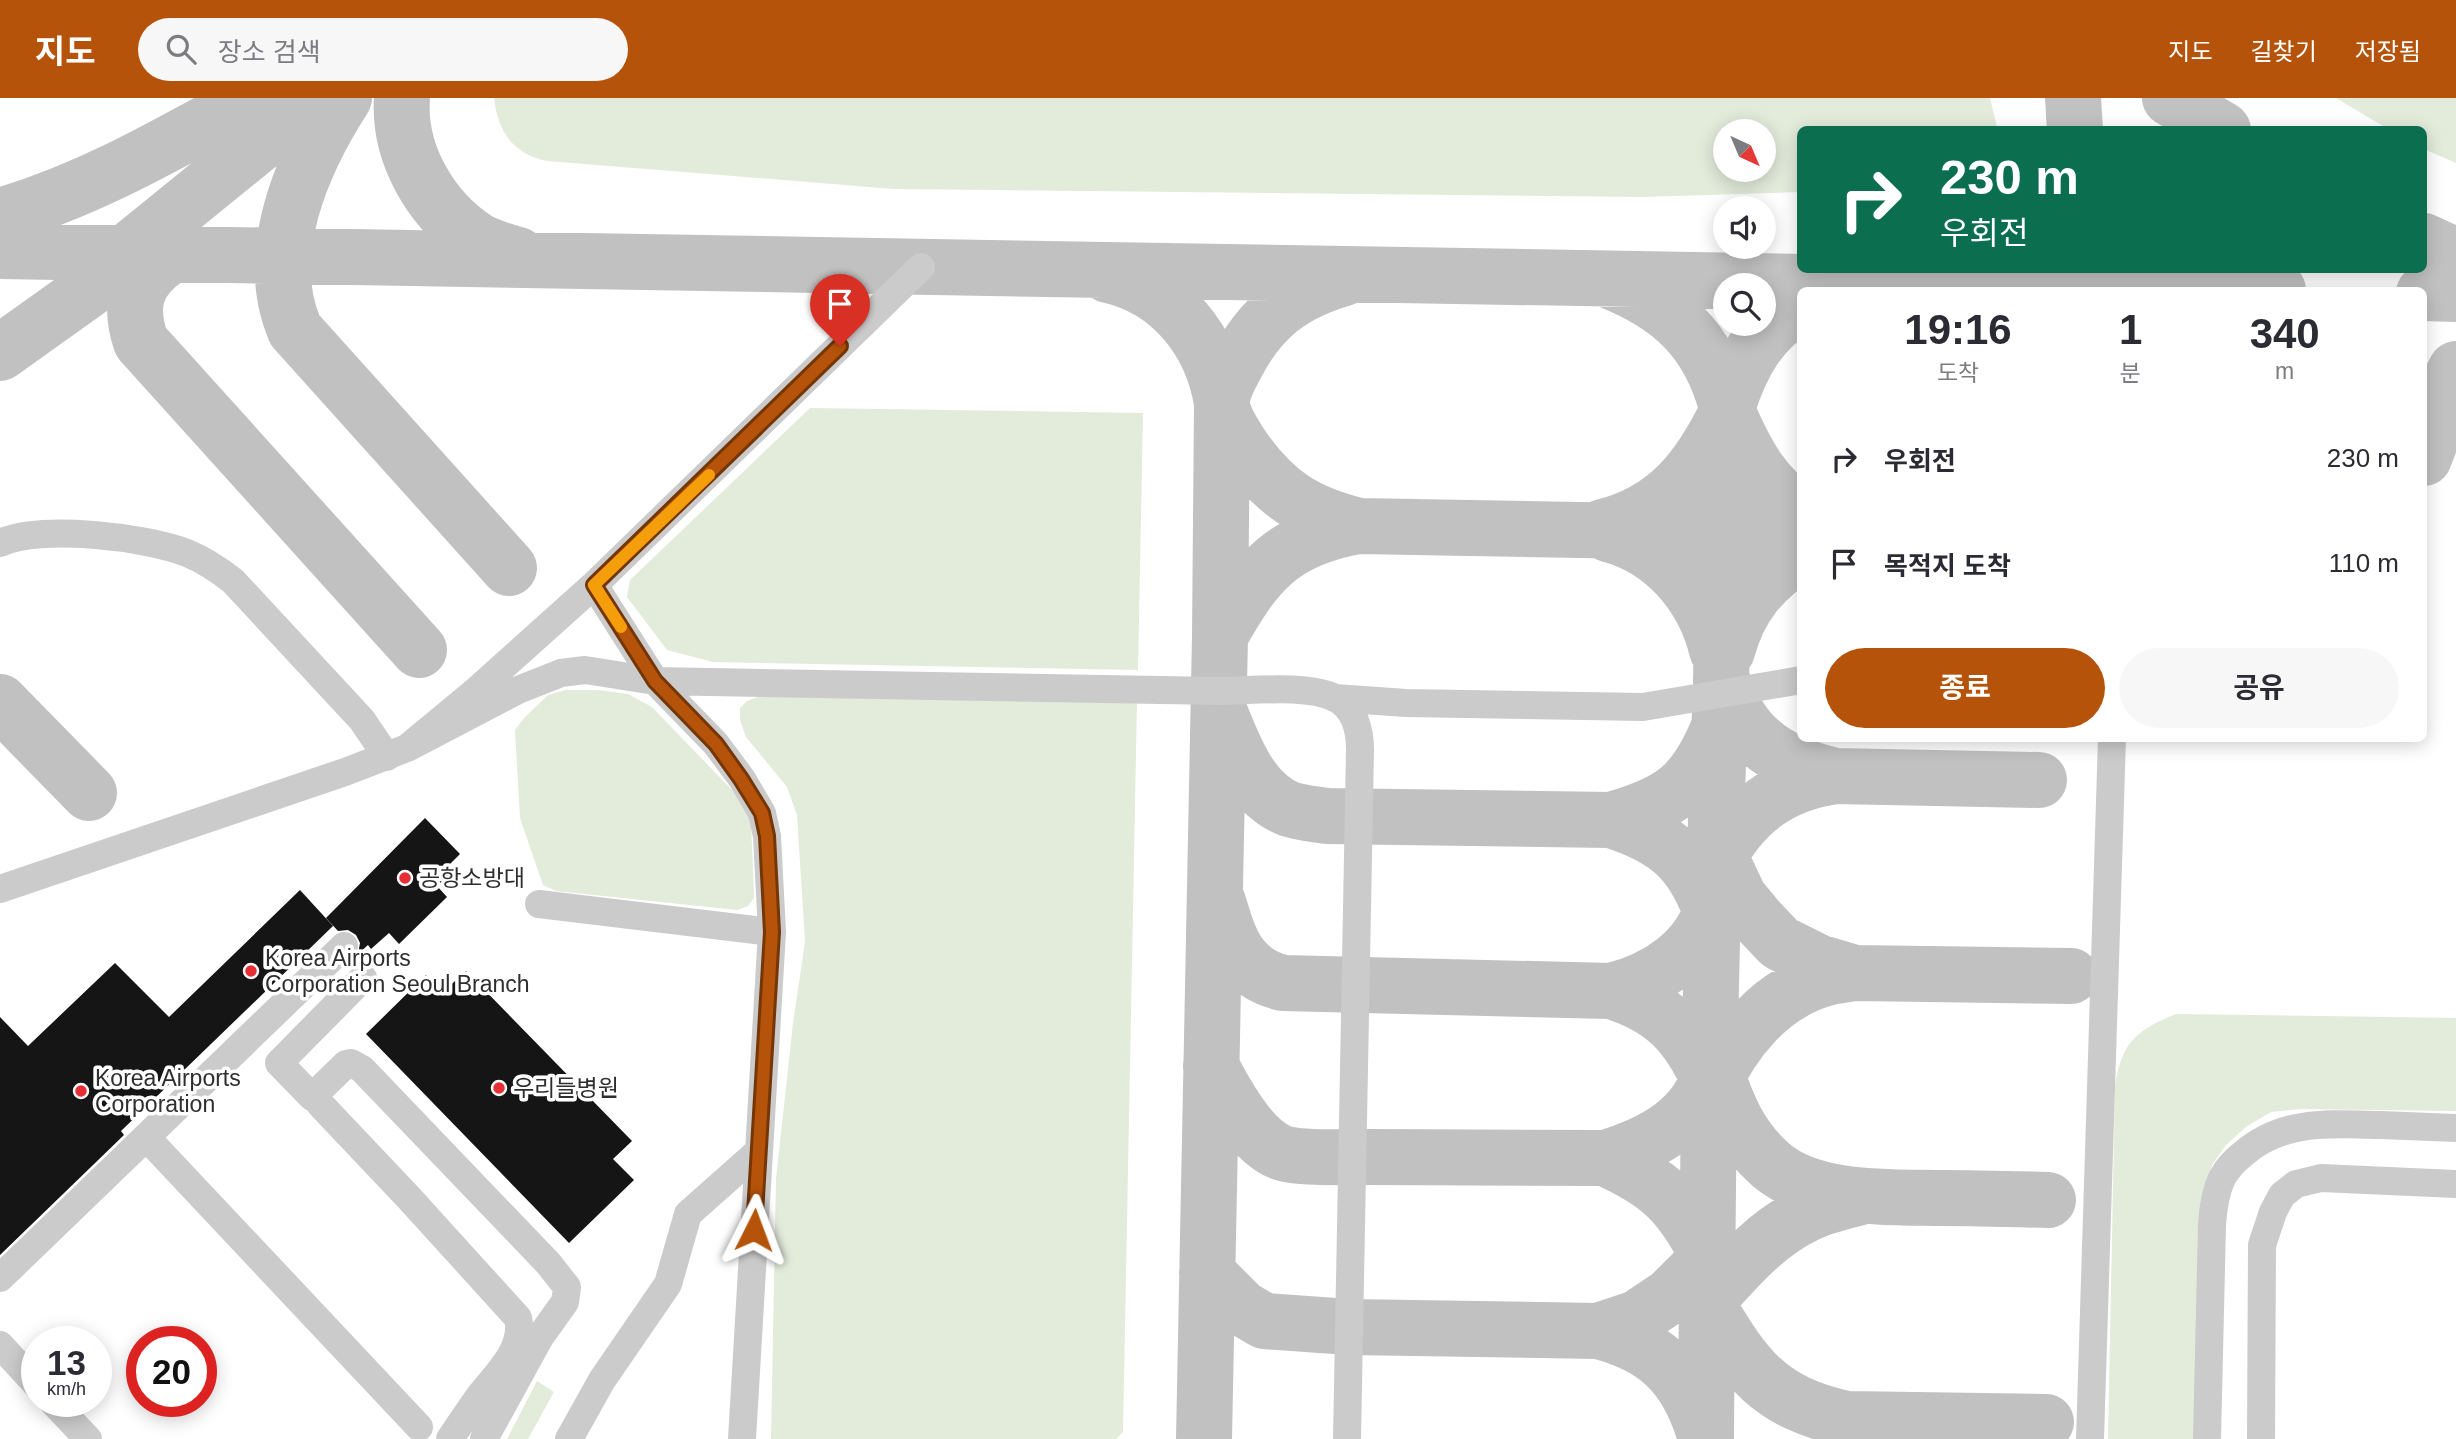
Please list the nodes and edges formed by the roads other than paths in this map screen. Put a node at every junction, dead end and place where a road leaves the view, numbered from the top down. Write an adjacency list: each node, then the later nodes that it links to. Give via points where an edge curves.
1 (921, 267): 3 (street)
2 (0, 543): 8 (street, via 30,534 63,532 167,548 213,566 233,581)
3 (594, 585): 4 (street); 8 (street, via 477,690)
4 (655, 681): 6 (street, via 1301,691); 8 (street, via 584,670 561,673); 11 (street, via 716,744 762,813)
5 (1797, 681): 6 (street, via 1643,706)
6 (1335, 698): 31 (street, via 1360,732)
7 (2112, 742): 32 (street)
8 (397, 752): 9 (street)
9 (0, 889)
10 (539, 904): 11 (street)
11 (772, 932): 19 (street)
12 (344, 946): 14 (street)
13 (363, 978): 15 (street)
14 (251, 1037): 15 (street); 18 (street)
15 (279, 1063): 16 (street)
16 (316, 1101): 27 (street, via 518,1318 517,1342 508,1360); 28 (street, via 346,1064 357,1064 567,1287 565,1302 540,1337)
17 (2456, 1128): 33 (street, via 2297,1127 2254,1144 2223,1175 2212,1225)
18 (146, 1137): 21 (street); 25 (street)
19 (759, 1152): 29 (street, via 688,1214 668,1284 602,1380); 30 (street)
20 (2456, 1184): 34 (street, via 2321,1178 2296,1184 2282,1195 2262,1245)
21 (0, 1278)
22 (0, 1345): 23 (street)
23 (21, 1368)
24 (67, 1417): 26 (street)
25 (417, 1435)
26 (88, 1439)
27 (450, 1439)
28 (484, 1439)
29 (569, 1439)
30 (742, 1439)
31 (1347, 1439)
32 (2090, 1439)
33 (2207, 1439)
34 (2261, 1439)

